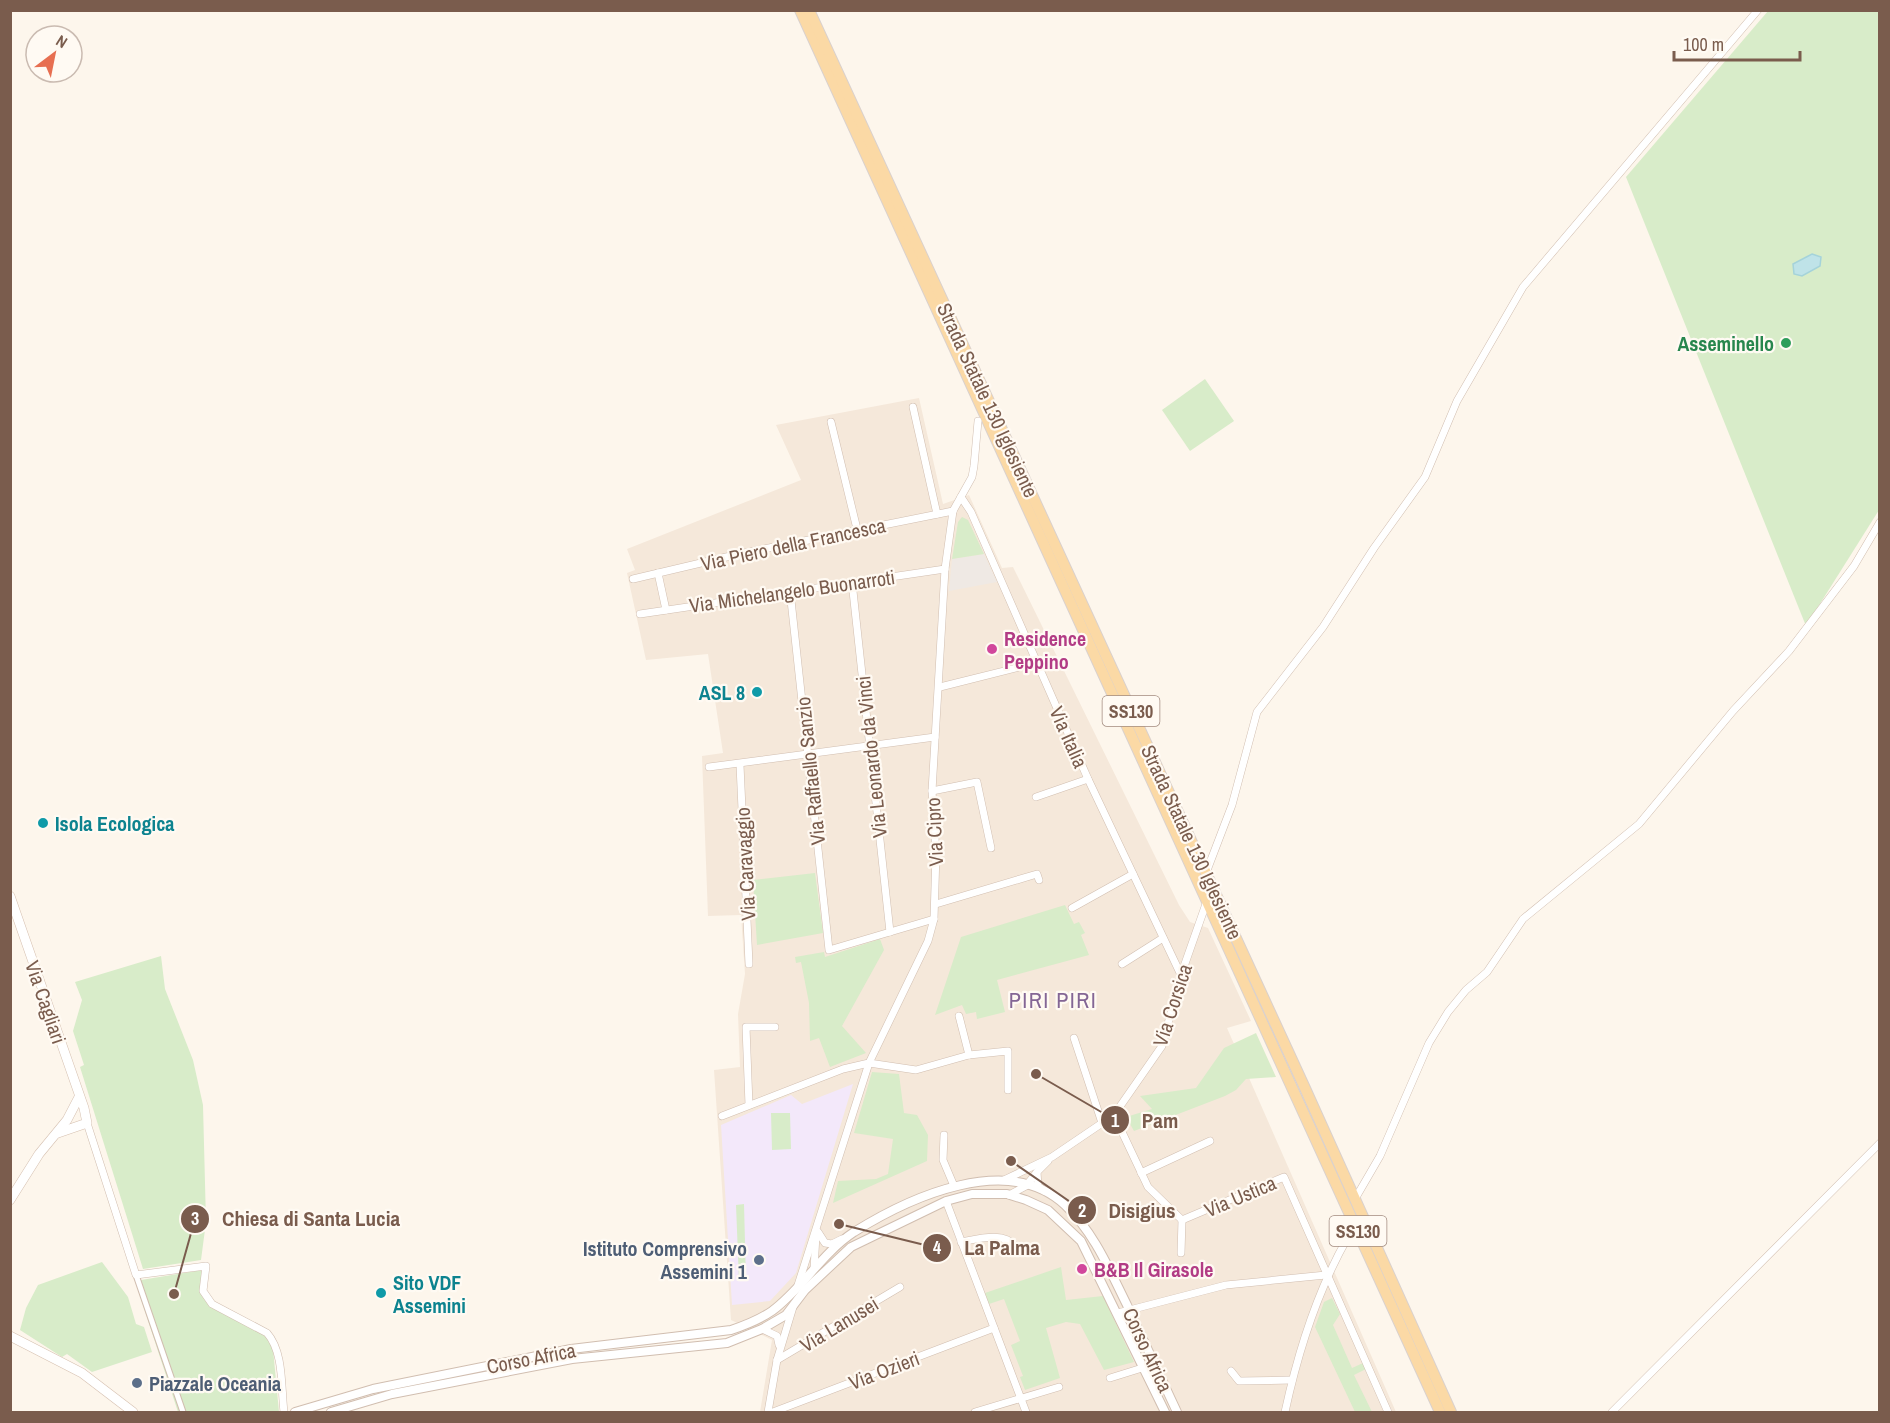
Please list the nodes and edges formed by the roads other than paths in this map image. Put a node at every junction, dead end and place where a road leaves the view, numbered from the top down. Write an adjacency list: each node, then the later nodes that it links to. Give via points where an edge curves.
1 (800, 10): 34 (main road, Strada Statale 130 Iglesiente / SS130)
2 (809, 10): 30 (main road, Strada Statale 130 Iglesiente / SS130)
3 (1758, 10): 30 (street, via 1523,287 1457,401 1425,477 1323,627 1257,712 1232,806)
4 (913, 407): 9 (street)
5 (978, 421): 7 (street, Via Cipro, via 972,477)
6 (831, 422): 11 (street)
7 (961, 497): 8 (street, Via Cipro); 19 (street, Via Italia)
8 (953, 511): 9 (street, Via Piero della Francesca); 12 (street, Via Cipro)
9 (937, 514): 11 (street, Via Piero della Francesca)
10 (1880, 522): 67 (street, via 1854,566 1789,651 1733,711 1639,824 1524,919 1486,972 1448,1012 1429,1043 1380,1156)
11 (857, 530): 13 (street, Via Piero della Francesca)
12 (945, 569): 15 (street, Via Michelangelo Buonarroti); 20 (street, Via Cipro)
13 (658, 573): 14 (street, Via Piero della Francesca); 17 (street)
14 (633, 579)
15 (852, 582): 16 (street, Via Michelangelo Buonarroti); 22 (street, Via Leonardo da Vinci)
16 (790, 591): 17 (street, Via Michelangelo Buonarroti); 23 (street, Via Raffaello Sanzio)
17 (666, 609): 18 (street, Via Michelangelo Buonarroti)
18 (640, 614)
19 (1036, 663): 20 (street); 26 (street, Via Italia)
20 (940, 687): 21 (street, Via Cipro)
21 (935, 737): 22 (street); 27 (street, Via Cipro)
22 (870, 747): 23 (street); 38 (street, Via Leonardo da Vinci)
23 (809, 756): 24 (street); 38 (street, Via Raffaello Sanzio, via 829,950)
24 (740, 765): 25 (street); 40 (street, Via Caravaggio)
25 (709, 767)
26 (1088, 779): 28 (street); 31 (street, Via Italia)
27 (932, 791): 29 (street, via 977,782); 35 (street, Via Cipro)
28 (1036, 797)
29 (991, 848)
30 (1206, 873): 67 (main road, Strada Statale 130 Iglesiente / SS130)
31 (1133, 874): 36 (street); 39 (street, Via Italia)
32 (1039, 880): 35 (street, via 1037,874)
33 (10, 896): 49 (main road, Via Cagliari)
34 (1207, 901): 42 (street, Via Corsica); 114 (main road, Strada Statale 130 Iglesiente / SS130)
35 (936, 904): 37 (street, Via Cipro)
36 (1072, 908)
37 (934, 919): 38 (street); 47 (street, Via Cipro, via 928,941)
38 (890, 932)
39 (1163, 938): 41 (street); 42 (street, Via Italia)
40 (749, 964)
41 (1122, 964)
42 (1181, 975): 51 (street, Via Corsica, via 1162,1046)
43 (959, 1016): 46 (street)
44 (774, 1027): 50 (street, via 746,1027)
45 (1074, 1038): 54 (street)
46 (969, 1055): 47 (street, via 916,1070); 48 (street, via 1008,1051)
47 (869, 1063): 50 (street); 71 (street, Via Cipro)
48 (1008, 1090)
49 (79, 1096): 53 (main road, Via Cagliari); 55 (main road)
50 (749, 1105): 52 (street)
51 (1114, 1115): 54 (street, Via Corsica); 61 (street, Via Ustica)
52 (722, 1116)
53 (87, 1123): 55 (main road); 78 (street)
54 (1102, 1123): 59 (street, Via Corsica)
55 (58, 1133): 68 (main road, via 39,1154)
56 (944, 1135): 63 (street, via 943,1160)
57 (1210, 1141): 61 (street)
58 (1880, 1143): 116 (street)
59 (1052, 1157): 60 (street); 62 (street, Via Corsica)
60 (1037, 1172): 64 (street); 65 (street, via 1038,1186)
61 (1141, 1173): 70 (street, Via Ustica, via 1148,1187)
62 (1004, 1180): 63 (street, Corso Africa); 64 (street, Corso Africa)
63 (954, 1186): 72 (street, Corso Africa)
64 (1026, 1186): 65 (street, Corso Africa); 66 (street, Corso Africa)
65 (1044, 1191): 83 (street, Corso Africa, via 1065,1204 1085,1229 1102,1253)
66 (1009, 1195): 69 (street, Corso Africa, via 972,1194); 84 (street, Corso Africa, via 1043,1207 1065,1223 1081,1241)
67 (1355, 1199): 115 (main road, Strada Statale 130 Iglesiente / SS130)
68 (10, 1200)
69 (946, 1201): 74 (street); 81 (street, Corso Africa, via 851,1247)
70 (1182, 1220): 76 (street); 79 (street, Via Ustica, via 1284,1178)
71 (816, 1227): 72 (street, via 825,1243 832,1244); 77 (street, Via Cipro); 81 (street, Via Cipro)
72 (853, 1233): 77 (street, Corso Africa)
73 (1347, 1237): 79 (street)
74 (961, 1242): 75 (street, via 1004,1238); 87 (street)
75 (1016, 1247)
76 (1181, 1253)
77 (815, 1265): 81 (street, Corso Africa)
78 (136, 1275): 102 (street); 103 (street, via 206,1266 203,1291 212,1304 273,1340)
79 (1326, 1275): 83 (street, via 1226,1285); 97 (street); 113 (street)
80 (900, 1287): 92 (street, Via Lanusei)
81 (798, 1289): 82 (street, Corso Africa); 85 (street, Corso Africa); 86 (street, Via Cipro)
82 (794, 1306): 86 (street, Corso Africa); 92 (street)
83 (1129, 1309): 84 (street); 93 (street, Corso Africa)
84 (1118, 1313): 94 (street, Corso Africa)
85 (767, 1314): 86 (street); 104 (street, Corso Africa, via 731,1330 571,1349 373,1389)
86 (782, 1318): 88 (street, Corso Africa); 91 (street, Via Cipro)
87 (994, 1328): 99 (street); 107 (street, Via Ozieri)
88 (762, 1329): 91 (street, via 777,1336); 105 (street, Corso Africa, via 727,1343 572,1359 392,1394)
89 (10, 1336): 101 (main road, via 82,1373)
90 (10, 1342): 100 (main road, via 80,1378)
91 (779, 1345): 92 (street, Via Cipro)
92 (777, 1360): 106 (street)
93 (1155, 1364): 94 (street); 111 (street, Corso Africa)
94 (1144, 1367): 96 (street); 110 (street, Corso Africa)
95 (1231, 1371): 97 (street, via 1239,1381)
96 (1110, 1378)
97 (1292, 1380): 112 (street)
98 (1059, 1387): 99 (street)
99 (1020, 1397): 108 (street); 109 (street)
100 (124, 1413)
101 (133, 1413)
102 (183, 1413)
103 (284, 1413)
104 (295, 1413)
105 (331, 1413)
106 (768, 1413)
107 (773, 1413)
108 (975, 1413)
109 (1026, 1413)
110 (1165, 1413)
111 (1177, 1413)
112 (1285, 1413)
113 (1389, 1413)
114 (1440, 1413)
115 (1451, 1413)
116 (1612, 1413)

